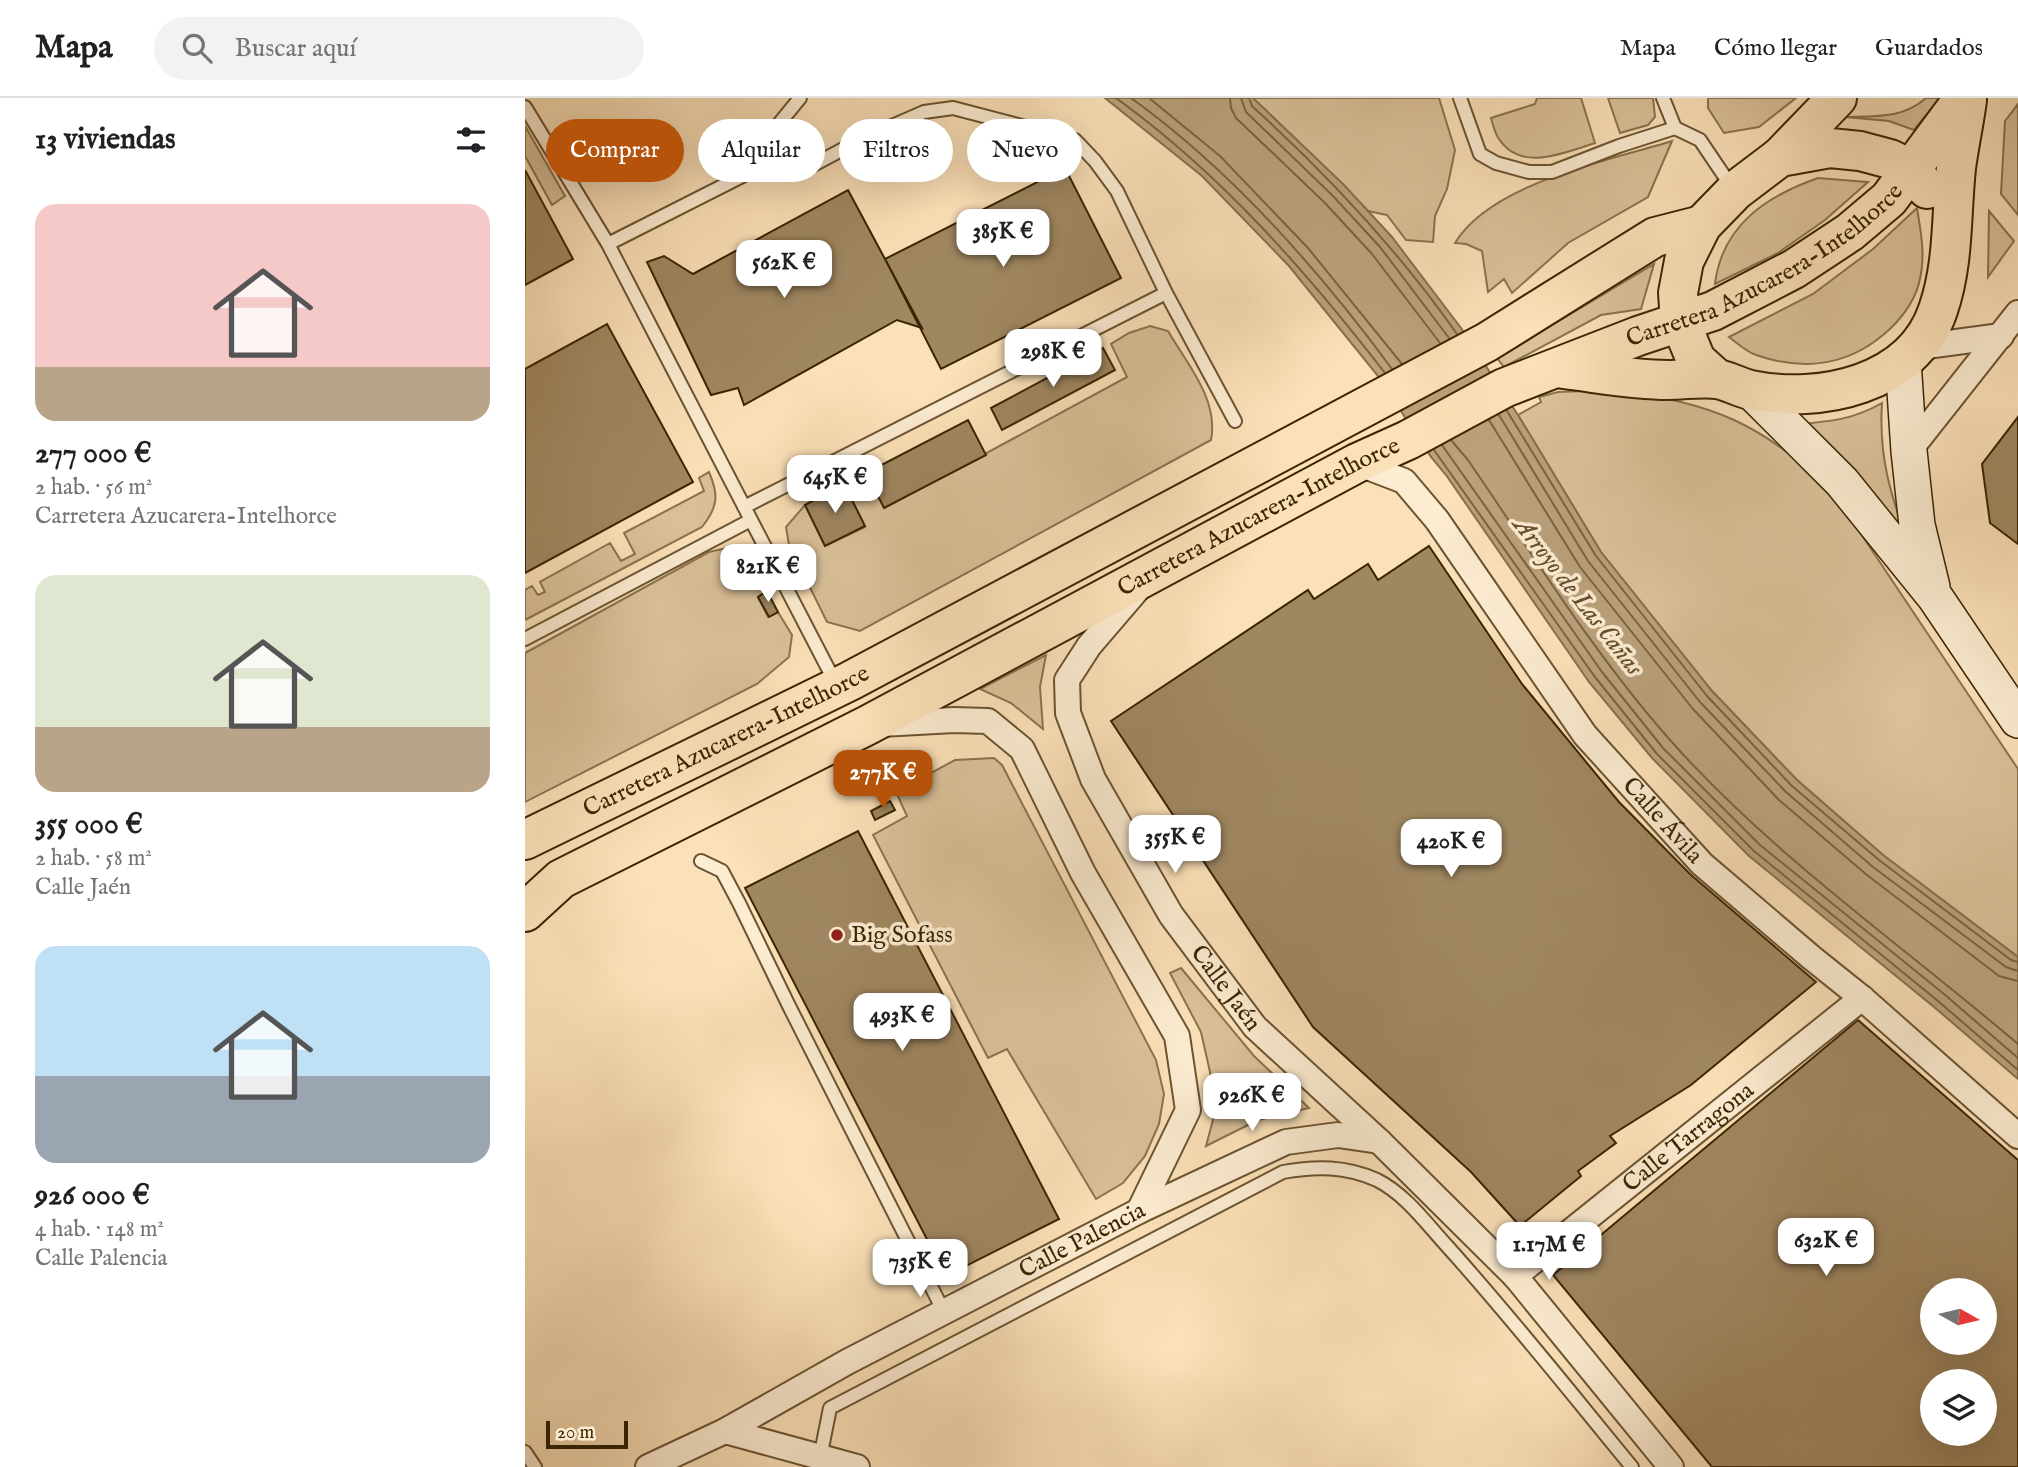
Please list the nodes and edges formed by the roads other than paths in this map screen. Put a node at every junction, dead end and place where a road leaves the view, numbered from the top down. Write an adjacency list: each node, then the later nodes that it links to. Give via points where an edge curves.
1 (800, 98): 7 (lane)
2 (1459, 98): 8 (lane, via 1480,154 1529,172 1552,172)
3 (1663, 98): 8 (lane)
4 (1837, 98): 9 (main road)
5 (1966, 98): 11 (main road, Carretera Azucarera-Intelhorce); 16 (main road)
6 (525, 107): 15 (lane)
7 (783, 119)
8 (1675, 128): 13 (lane, via 1700,140)
9 (1780, 157): 11 (main road, via 1830,148 1890,159); 13 (main road)
10 (825, 159): 17 (lane, via 924,112 953,108 1075,141 1117,191)
11 (1912, 170): 16 (main road, via 1930,193 1944,229); 19 (main road, Carretera Azucarera-Intelhorce, via 1889,199 1860,224 1794,269 1713,311)
12 (730, 182): 15 (lane)
13 (1735, 191): 14 (main road)
14 (1702, 225): 19 (main road, via 1682,271); 32 (main road, Carretera Azucarera-Intelhorce, via 1655,237 1487,342)
15 (608, 244): 27 (lane)
16 (1949, 266): 21 (main road, via 1938,312)
17 (1166, 293): 24 (lane); 27 (lane)
18 (2018, 313): 20 (street)
19 (1680, 321): 22 (main road, Carretera Azucarera-Intelhorce); 23 (main road, via 1696,360)
20 (2001, 336): 21 (street); 25 (street)
21 (1911, 354): 23 (main road, via 1871,381 1840,390 1795,395); 25 (main road)
22 (1555, 368): 23 (main road); 26 (main road, Carretera Azucarera-Intelhorce, via 1504,388)
23 (1733, 385): 30 (main road, via 1842,482)
24 (1235, 421)
25 (1909, 451): 30 (main road, via 1917,525)
26 (1357, 463): 29 (main road, Carretera Azucarera-Intelhorce); 38 (street, Calle Ávila, via 1404,481 1429,510 1585,734 1702,864)
27 (744, 507): 28 (lane)
28 (751, 520): 31 (lane); 32 (lane)
29 (1151, 574): 34 (main road, Carretera Azucarera-Intelhorce); 40 (street, Calle Jaén, via 1089,646 1067,680 1068,713 1093,779 1171,915 1255,1027)
30 (1935, 597): 33 (main road)
31 (525, 639)
32 (838, 687): 35 (main road, Carretera Azucarera-Intelhorce)
33 (2018, 720)
34 (868, 725): 37 (main road, Carretera Azucarera-Intelhorce, via 561,879); 41 (street, via 988,721 1022,749 1083,873 1177,1036 1188,1110)
35 (525, 840)
36 (701, 861): 43 (lane, via 722,871)
37 (525, 912)
38 (1862, 998): 39 (street, Calle Ávila); 42 (street, Calle Tarragona)
39 (2018, 1136)
40 (1379, 1140): 41 (street, Calle Palencia, via 1338,1135 1286,1142); 42 (street, Calle Jaén)
41 (1139, 1211): 43 (street, Calle Palencia)
42 (1515, 1276): 51 (street, Calle Jaén)
43 (944, 1312): 44 (street, Calle Palencia)
44 (725, 1431): 46 (street); 48 (street, Calle Palencia)
45 (525, 1452): 47 (lane)
46 (820, 1458): 49 (street); 50 (lane, via 830,1408 1283,1172 1309,1167 1348,1169 1379,1181 1406,1201)
47 (535, 1467)
48 (648, 1467)
49 (857, 1467)
50 (1632, 1467)
51 (1671, 1467)

